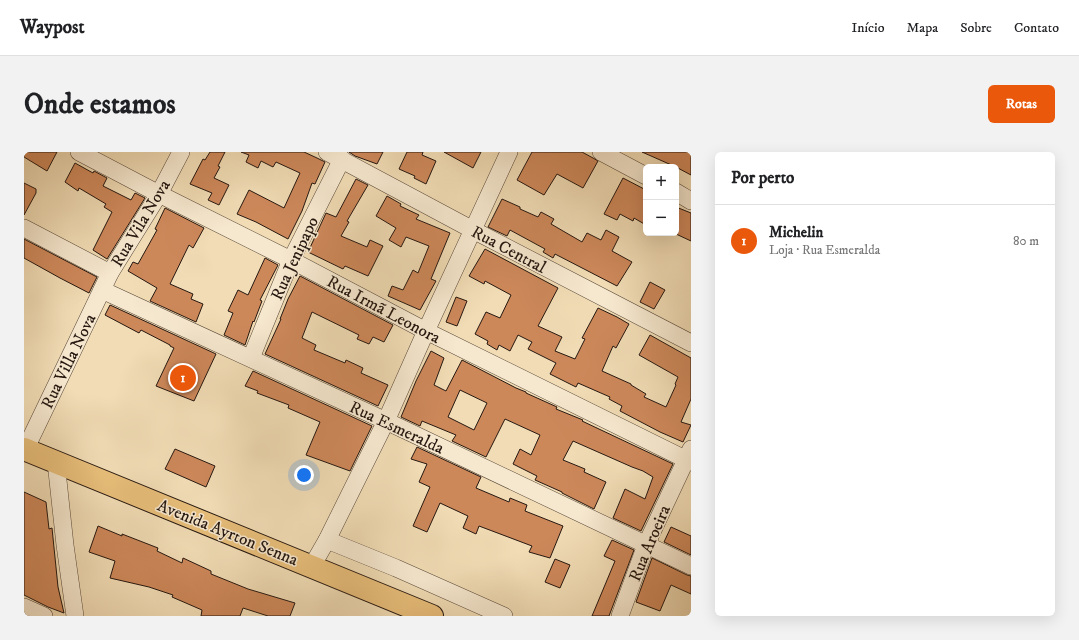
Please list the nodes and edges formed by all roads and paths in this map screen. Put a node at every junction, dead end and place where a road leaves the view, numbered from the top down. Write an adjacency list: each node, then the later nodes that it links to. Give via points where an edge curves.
1 (79, 152): 7 (street, Rua Irmã Leonora)
2 (181, 152): 7 (street, Rua Vila Nova)
3 (509, 152): 11 (street)
4 (600, 152): 6 (street)
5 (335, 156): 11 (street, Rua Central); 12 (street, Rua Jenipapo)
6 (643, 174)
7 (159, 194): 12 (street, Rua Irmã Leonora); 13 (street, Rua Vila Nova)
8 (679, 194): 9 (street)
9 (691, 200)
10 (24, 228): 13 (street)
11 (473, 230): 15 (street); 16 (street, Rua Central)
12 (291, 260): 15 (street, Rua Irmã Leonora); 17 (street, Rua Jenipapo)
13 (110, 273): 14 (street, Rua Villa Nova)
14 (102, 290): 17 (street, Rua Esmeralda); 19 (street, Rua Villa Nova)
15 (426, 331): 18 (street); 20 (street, Rua Irmã Leonora)
16 (691, 344)
17 (251, 358): 18 (street, Rua Esmeralda)
18 (386, 421): 22 (street); 23 (street, Rua Esmeralda)
19 (25, 449): 21 (highway, Avenida Ayrton Senna)
20 (690, 457): 23 (street, Rua Aroeira)
21 (56, 462): 24 (highway, Avenida Ayrton Senna); 28 (street)
22 (327, 540): 24 (street); 30 (street)
23 (646, 545): 25 (street, Rua Esmeralda); 31 (street, Rua Aroeira)
24 (312, 566): 29 (highway, Avenida Ayrton Senna)
25 (691, 566)
26 (24, 607): 27 (street)
27 (44, 616)
28 (75, 616)
29 (432, 616)
30 (504, 616)
31 (620, 616)

